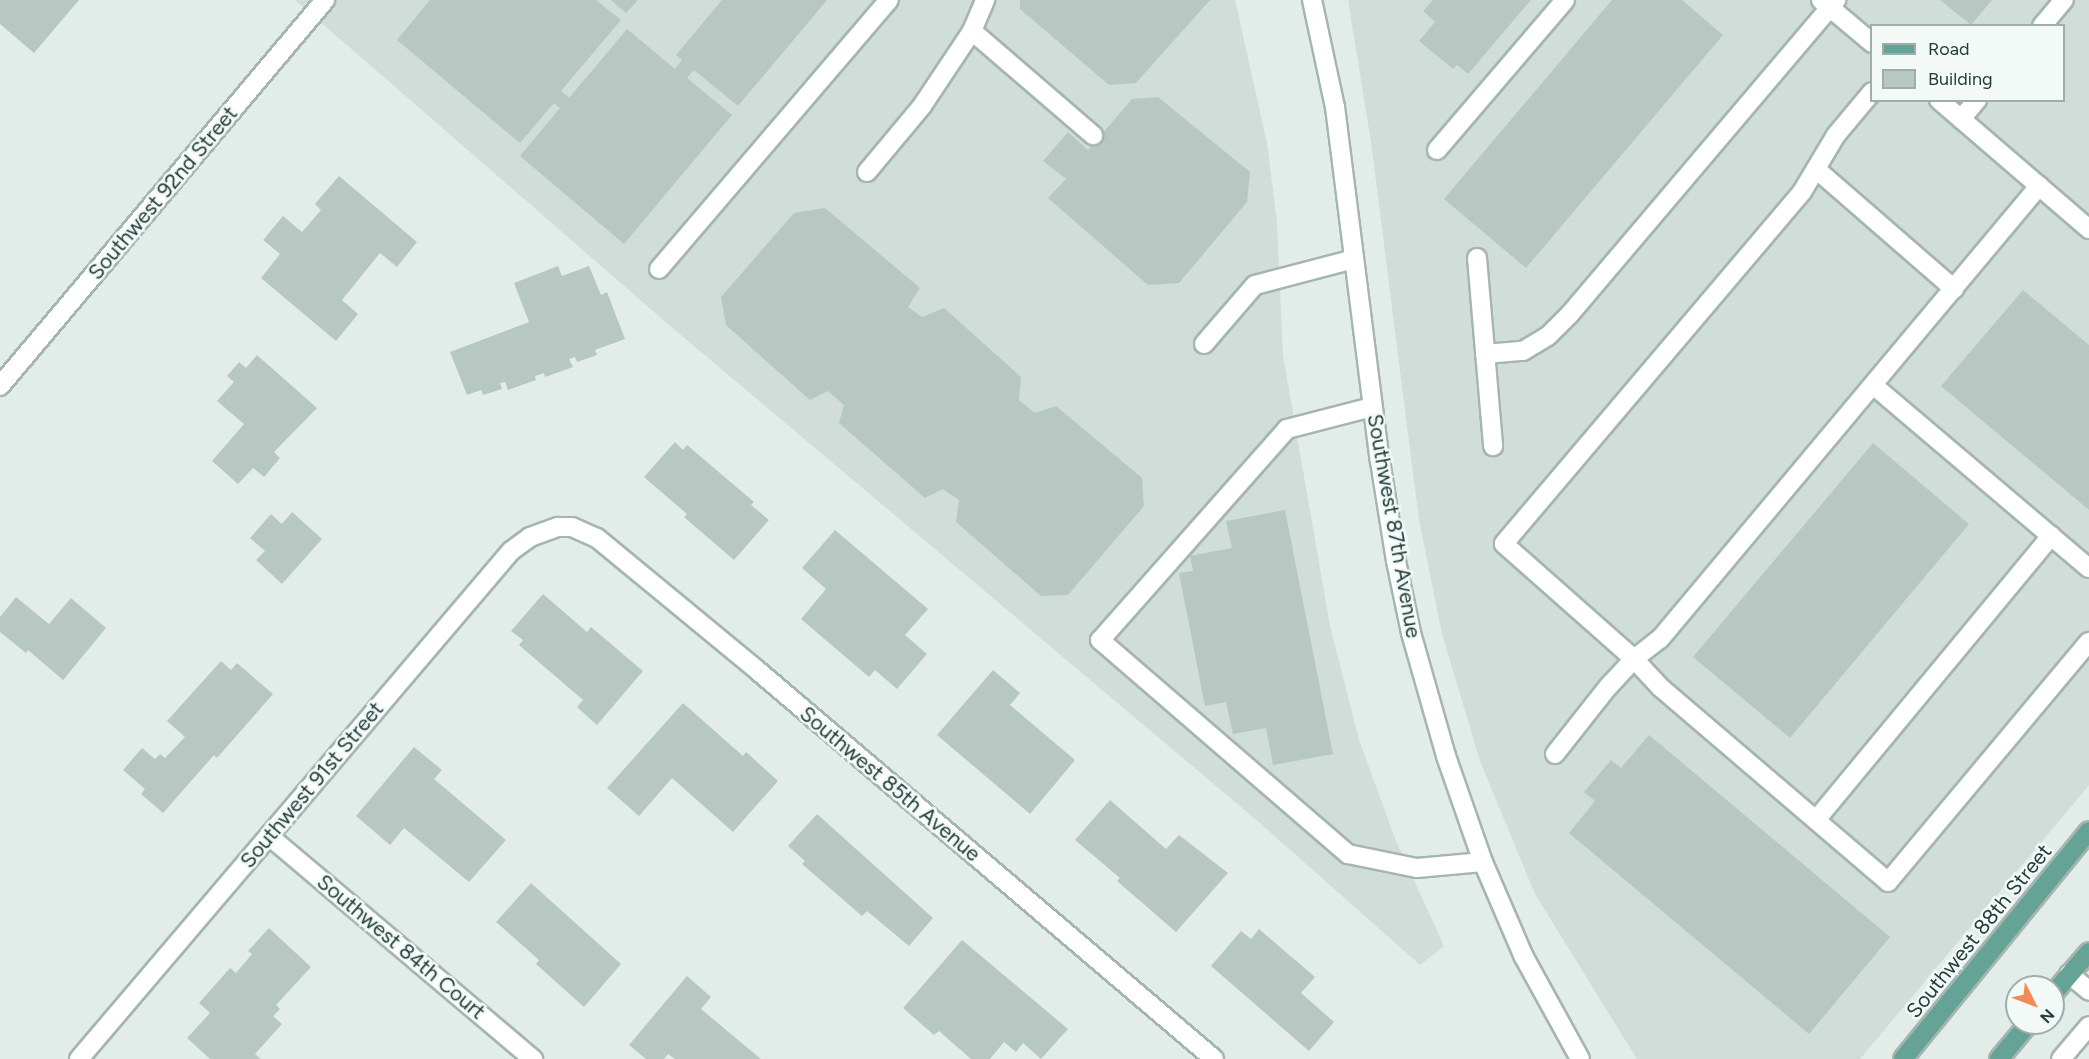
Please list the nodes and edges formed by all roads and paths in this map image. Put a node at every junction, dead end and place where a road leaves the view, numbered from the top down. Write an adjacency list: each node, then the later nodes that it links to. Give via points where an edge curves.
1 (325, 0): 28 (street, Southwest 92nd Street)
2 (889, 0): 23 (street)
3 (986, 0): 9 (street)
4 (1312, 0): 22 (street, Southwest 87th Avenue, via 1335,107)
5 (1565, 0): 16 (street)
6 (2064, 0): 8 (street)
7 (1829, 2): 10 (street); 26 (street, via 1570,314 1548,336 1523,351)
8 (2044, 24)
9 (972, 31): 15 (street); 18 (street, via 922,106)
10 (1870, 41)
11 (1870, 94): 17 (street, via 1836,135)
12 (1941, 102): 14 (street)
13 (1975, 102): 14 (street)
14 (1960, 119): 19 (street)
15 (1094, 135)
16 (1437, 150)
17 (1816, 169): 24 (street); 35 (street, via 1802,192 1504,544)
18 (867, 172)
19 (2039, 186): 20 (street); 24 (street)
20 (2089, 229)
21 (1477, 258): 26 (street)
22 (1354, 259): 25 (street, via 1255,285); 29 (street, Southwest 87th Avenue)
23 (659, 269)
24 (1954, 289): 27 (street)
25 (1204, 344)
26 (1485, 354): 30 (street)
27 (1873, 385): 32 (street); 35 (street, via 1660,639)
28 (0, 386)
29 (1372, 407): 40 (street, Southwest 87th Avenue, via 1411,633 1446,756); 40 (street, via 1287,429 1100,640 1348,854 1417,868)
30 (1493, 446)
31 (558, 527): 39 (street, Southwest 91st Street, via 530,537 511,551); 49 (street, Southwest 85th Avenue, via 572,527 597,538)
32 (2051, 536): 33 (street); 37 (street)
33 (2089, 568)
34 (2089, 642): 37 (street, via 1888,882)
35 (1634, 659): 36 (street); 37 (street, via 1660,687)
36 (1555, 754)
37 (1816, 820)
38 (2089, 831): 51 (main road, Southwest 88th Street)
39 (269, 836): 47 (street, Southwest 91st Street); 48 (street, Southwest 84th Court)
40 (1483, 862): 50 (street, Southwest 87th Avenue, via 1524,957)
41 (2089, 952): 42 (main road)
42 (2069, 974): 43 (main road); 44 (street)
43 (2065, 979)
44 (2089, 991)
45 (2089, 1026): 53 (street)
46 (2019, 1035): 52 (main road)
47 (79, 1059)
48 (533, 1059)
49 (1214, 1059)
50 (1580, 1059)
51 (1903, 1059)
52 (1999, 1059)
53 (2061, 1059)

